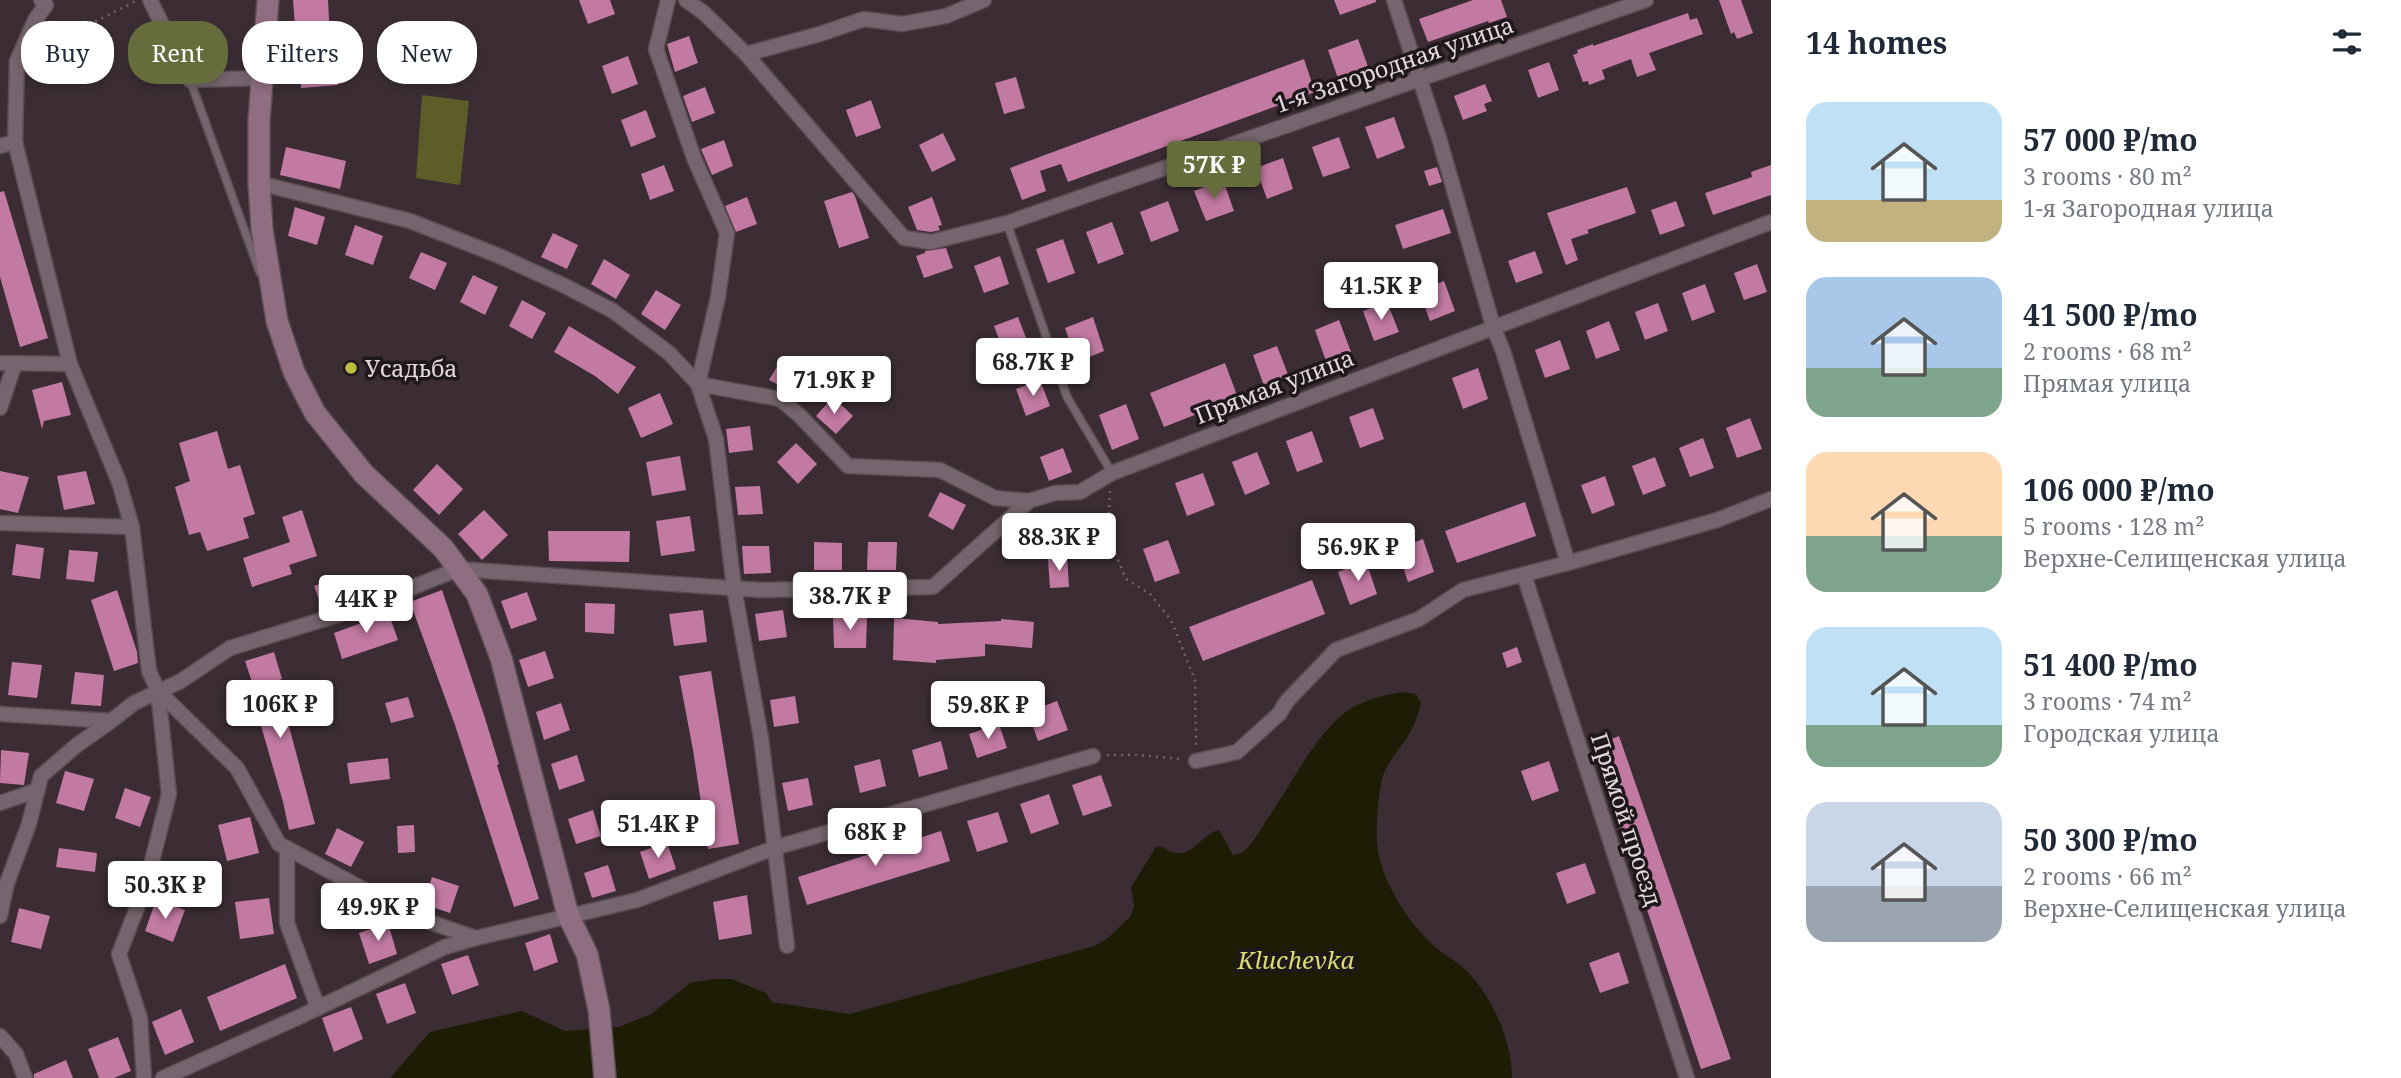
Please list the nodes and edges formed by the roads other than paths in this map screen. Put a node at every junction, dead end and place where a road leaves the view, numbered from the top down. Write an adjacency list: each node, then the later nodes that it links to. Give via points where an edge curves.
1 (150, 0): 9 (street)
2 (268, 0): 10 (street)
3 (668, 0): 24 (street, via 656,49 694,158 727,233)
4 (686, 0): 11 (street, 1-я Загородная улица)
5 (984, 0): 11 (street, via 946,16 902,24 864,19)
6 (1394, 0): 12 (street)
7 (1646, 0): 12 (street, 1-я Загородная улица)
8 (47, 2): 15 (street, via 17,61)
9 (160, 21)
10 (266, 21)
11 (746, 54): 18 (street, 1-я Загородная улица, via 904,238 931,242)
12 (1420, 79): 18 (street, 1-я Загородная улица); 20 (street)
13 (191, 84): 19 (lane)
14 (262, 84): 16 (street)
15 (7, 144): 23 (street)
16 (259, 183): 19 (street); 24 (street, via 410,221 563,285 613,311 669,353)
17 (1771, 222): 20 (street, Прямая улица)
18 (1007, 223): 26 (lane, via 1067,397)
19 (277, 321): 32 (street, via 294,372 315,413 364,474 443,548)
20 (1493, 326): 26 (street, Прямая улица); 31 (street)
21 (0, 363): 22 (street)
22 (15, 363): 23 (street); 25 (street)
23 (69, 364): 30 (street, via 119,482)
24 (698, 384): 28 (street, via 780,399 848,466 940,470 995,498); 34 (street, via 716,439)
25 (0, 408)
26 (1112, 473): 28 (street, Прямая улица, via 1080,492)
27 (1771, 499): 31 (street, via 1717,520)
28 (1029, 501): 34 (street, via 933,587)
29 (0, 523): 30 (street)
30 (132, 527): 35 (street, via 149,671)
31 (1567, 564): 33 (street)
32 (458, 569): 34 (street); 35 (street, via 361,608 230,648); 44 (street, via 477,594 501,658)
33 (1524, 575): 39 (street, via 1464,590 1419,619 1336,650 1279,714 1237,751); 54 (street, Прямой проезд)
34 (734, 588): 43 (street)
35 (158, 691): 37 (street); 42 (street, via 237,768 279,844); 51 (street, via 169,794 146,885 119,954 140,1018)
36 (0, 714): 37 (street)
37 (111, 721): 40 (street, via 53,763 41,776)
38 (1093, 755): 43 (street)
39 (1196, 761)
40 (38, 790): 41 (street); 45 (street)
41 (0, 803)
42 (288, 848): 46 (street, via 415,917); 48 (street, via 286,923)
43 (775, 848): 44 (street, via 637,900); 47 (street)
44 (568, 915): 46 (street); 53 (street, via 587,954 599,1010)
45 (0, 916)
46 (476, 938): 48 (street, via 445,947)
47 (787, 946)
48 (318, 1007): 52 (street)
49 (0, 1036): 50 (street, via 16,1054)
50 (25, 1078)
51 (144, 1078)
52 (163, 1078)
53 (605, 1078)
54 (1686, 1078)

